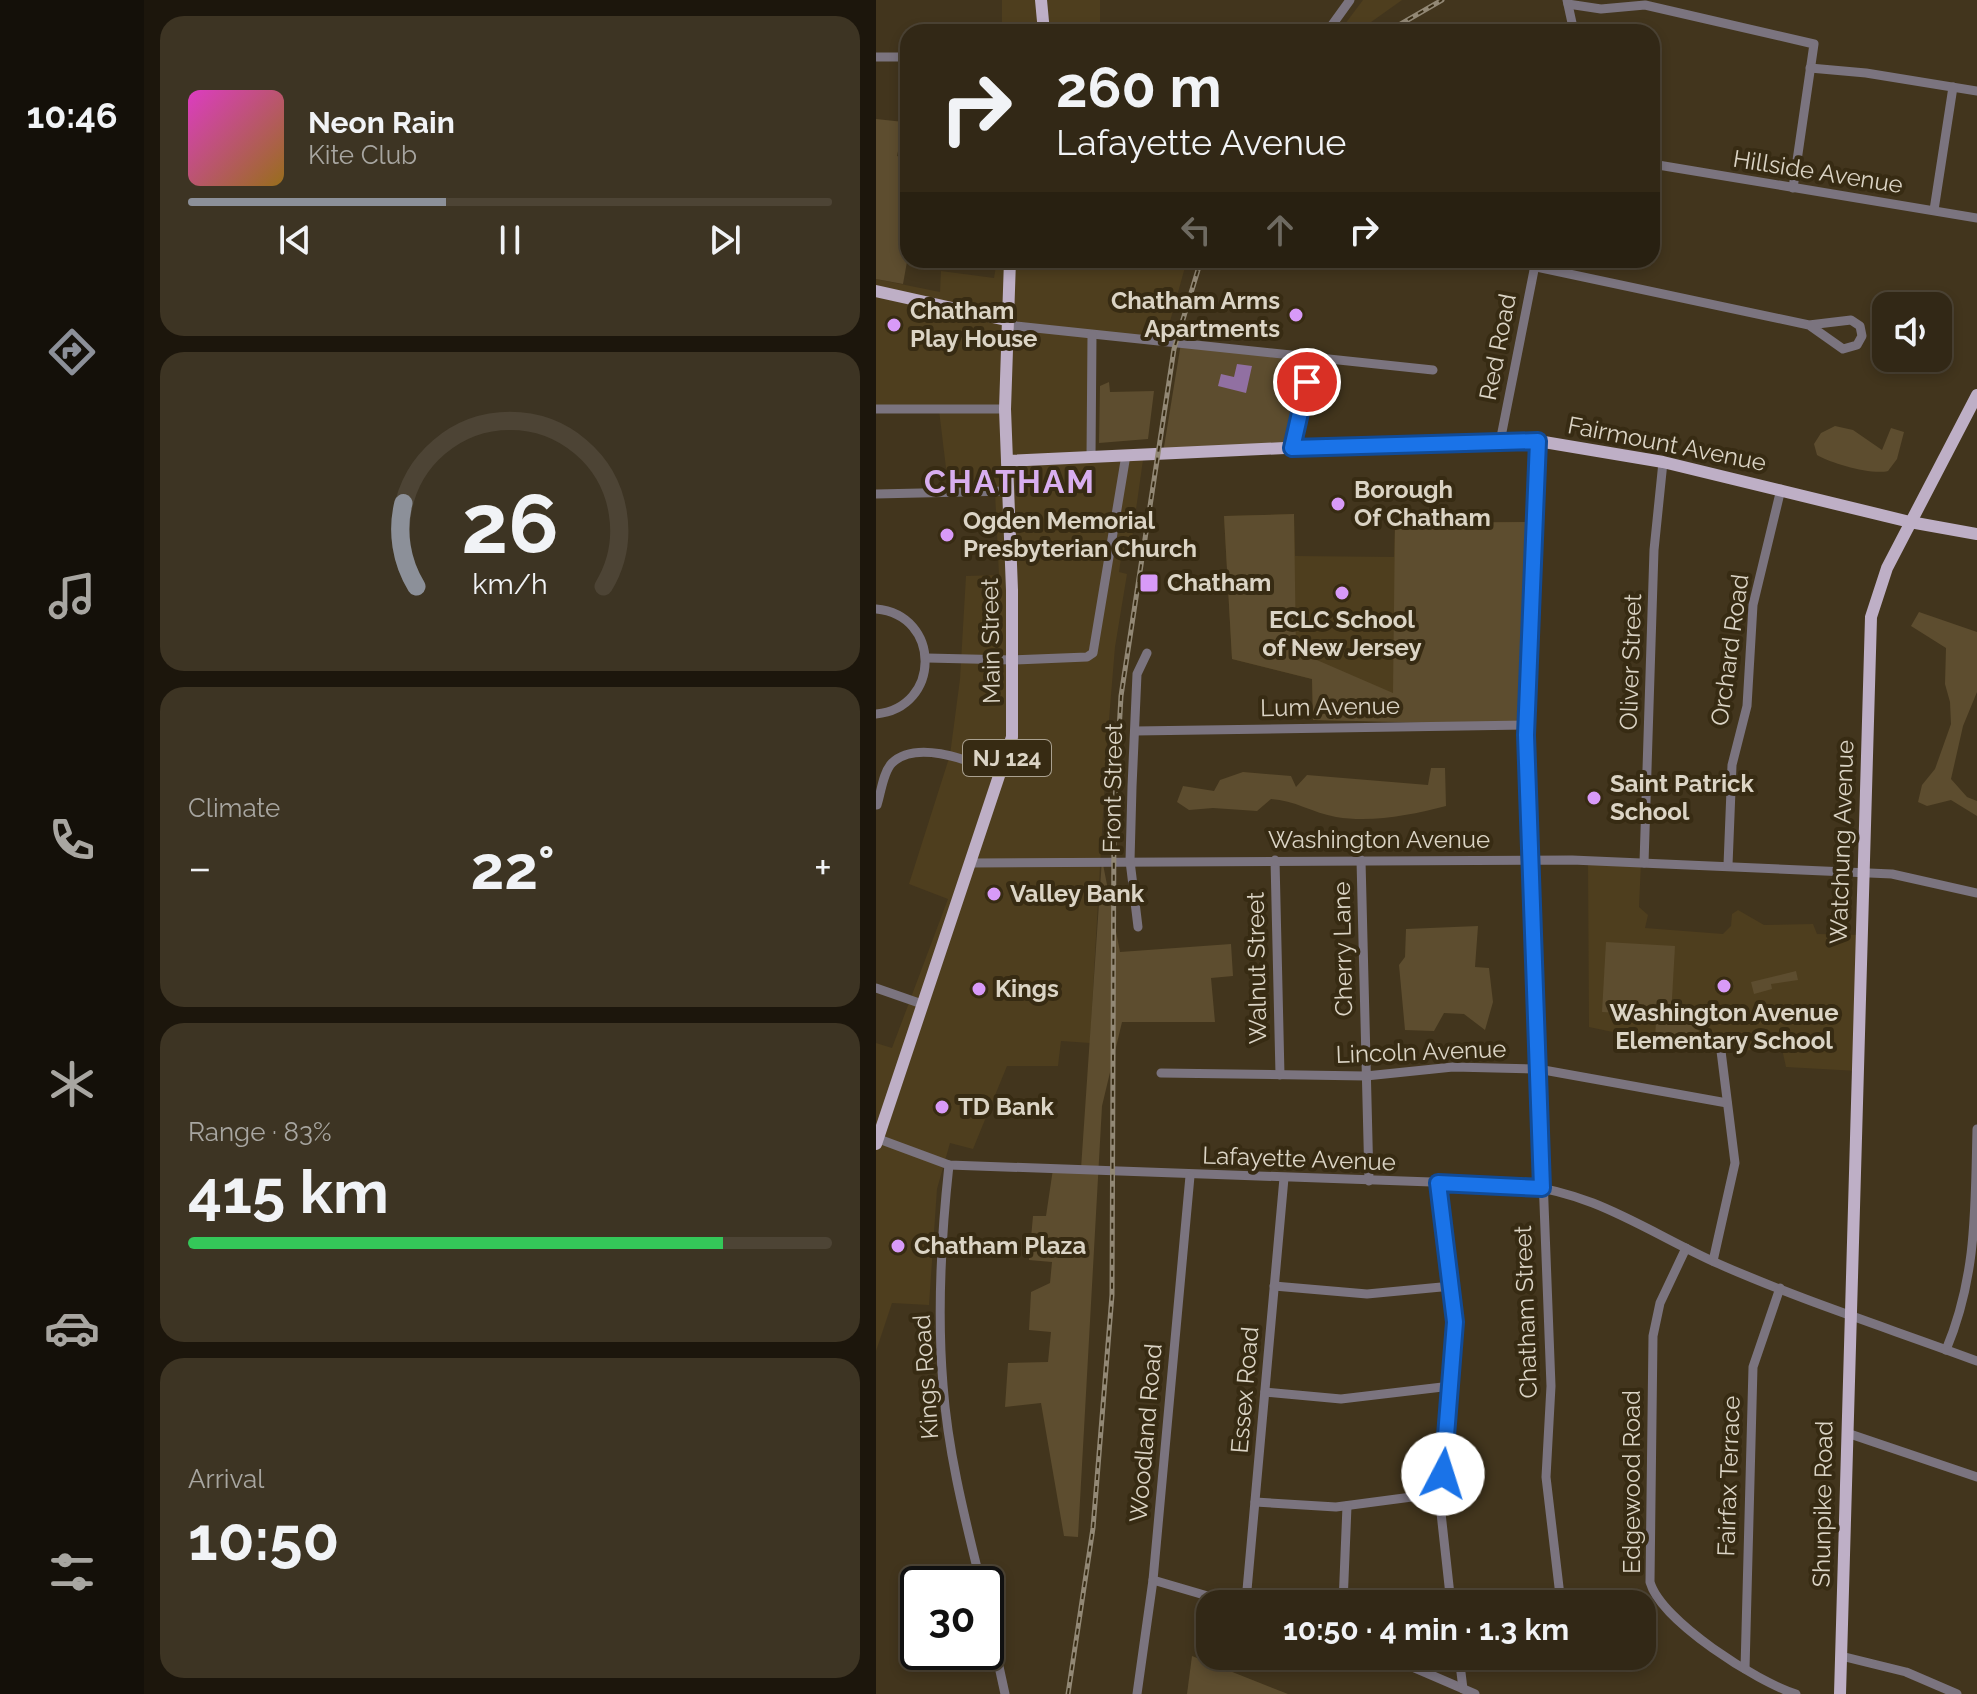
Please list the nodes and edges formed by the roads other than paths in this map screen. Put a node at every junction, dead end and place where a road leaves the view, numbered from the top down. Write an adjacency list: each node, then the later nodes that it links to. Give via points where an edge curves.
1 (1041, 0): 4 (main road)
2 (1350, 0): 5 (street)
3 (1568, 2): 6 (street); 9 (street, via 1601,9 1645,5 1813,44)
4 (1043, 24)
5 (1333, 24)
6 (1572, 24)
7 (876, 57): 8 (street)
8 (900, 57)
9 (1810, 68): 10 (street); 13 (street)
10 (1953, 87): 11 (street); 14 (street)
11 (1977, 91)
12 (1660, 165): 13 (street, Hillside Avenue)
13 (1793, 188): 14 (street, Hillside Avenue)
14 (1934, 210): 15 (street, Hillside Avenue)
15 (1977, 218)
16 (1009, 268): 20 (main road, Main Street / NJ 124)
17 (1534, 268): 30 (street, Red Road)
18 (1557, 268): 21 (street)
19 (876, 291): 20 (main road)
20 (1006, 320): 22 (street, via 1016,326); 27 (main road, Main Street / NJ 124)
21 (1809, 325): 21 (street, via 1843,349 1857,345 1862,336 1860,326 1851,320)
22 (1092, 335): 23 (street); 33 (street)
23 (1313, 356): 24 (street); 31 (street)
24 (1433, 370)
25 (1977, 395): 28 (main road, Watchung Avenue)
26 (876, 409): 27 (street)
27 (1005, 409): 34 (main road, Main Street / NJ 124)
28 (1972, 416): 39 (main road, Watchung Avenue)
29 (1538, 441): 30 (main road, Fairmount Avenue); 35 (main road, Fairmount Avenue); 46 (street, Chatham Street)
30 (1500, 442): 31 (main road, Fairmount Avenue)
31 (1292, 448): 32 (main road, Fairmount Avenue)
32 (1126, 455): 33 (main road, Fairmount Avenue); 44 (street, via 1093,653)
33 (1091, 457): 34 (main road, Fairmount Avenue)
34 (1007, 461): 37 (main road, Main Street / NJ 124)
35 (1663, 462): 36 (main road, Fairmount Avenue); 55 (street, Oliver Street, via 1654,550)
36 (1781, 489): 39 (main road, Fairmount Avenue); 56 (street, Orchard Road, via 1753,605 1747,706 1732,765)
37 (1009, 491): 38 (street); 44 (main road, Main Street / NJ 124)
38 (876, 494)
39 (1910, 522): 40 (main road, Fairmount Avenue); 57 (main road, Watchung Avenue, via 1877,590 1871,617)
40 (1977, 534)
41 (876, 609): 43 (street, via 912,625)
42 (1147, 653): 47 (street, Front Street, via 1138,665)
43 (927, 658): 44 (street); 45 (street, via 922,684 909,700)
44 (1013, 660): 48 (main road, Main Street / NJ 124, via 1012,737)
45 (876, 714)
46 (1526, 725): 47 (street, Lum Avenue); 52 (street, Chatham Street)
47 (1135, 731): 53 (street, Front Street)
48 (1001, 773): 49 (street, via 945,753 903,758 888,770); 54 (main road, Main Street / NJ 124)
49 (877, 805)
50 (1275, 860): 51 (street, Washington Avenue); 53 (street, Washington Avenue); 65 (street, Walnut Street)
51 (1361, 860): 52 (street, Washington Avenue); 66 (street, Cherry Lane)
52 (1531, 860): 55 (street, Washington Avenue); 63 (street, Chatham Street)
53 (1130, 861): 54 (street, Washington Avenue); 59 (street, Front Street)
54 (970, 863): 61 (main road, Main Street / NJ 124)
55 (1644, 863): 56 (street, Washington Avenue)
56 (1728, 865): 57 (street, Washington Avenue)
57 (1864, 872): 58 (street, Washington Avenue, via 1919,878); 81 (main road, Watchung Avenue)
58 (1977, 893)
59 (1138, 927)
60 (876, 988): 61 (street)
61 (922, 1004): 69 (main road, Main Street / NJ 124)
62 (1721, 1051): 67 (street)
63 (1538, 1069): 66 (street, Lincoln Avenue, via 1453,1067); 67 (street, Lincoln Avenue); 75 (street, Chatham Street)
64 (1161, 1073): 65 (street, Lincoln Avenue)
65 (1280, 1075): 66 (street, Lincoln Avenue)
66 (1366, 1076): 73 (street, Cherry Lane)
67 (1727, 1103): 77 (street, via 1735,1163)
68 (1977, 1129): 82 (street, via 1973,1276)
69 (877, 1140): 70 (street, Lafayette Avenue)
70 (949, 1165): 71 (street, Lafayette Avenue); 91 (street, Kings Road, via 940,1293 943,1386 956,1477)
71 (1190, 1176): 72 (street, Lafayette Avenue); 92 (street, Woodland Road)
72 (1284, 1178): 73 (street, Lafayette Avenue); 78 (street, Essex Road)
73 (1369, 1181): 74 (street, Lafayette Avenue)
74 (1438, 1183): 75 (street, Lafayette Avenue); 79 (street)
75 (1542, 1188): 76 (street, Lafayette Avenue, via 1590,1200); 96 (street, Chatham Street, via 1551,1386 1546,1477)
76 (1686, 1248): 77 (street, Lafayette Avenue); 99 (street, Edgewood Road, via 1660,1303 1653,1336 1650,1582 1670,1614)
77 (1713, 1261): 80 (street, Lafayette Avenue)
78 (1274, 1286): 79 (street, via 1367,1294); 85 (street, Essex Road)
79 (1452, 1286): 84 (street)
80 (1780, 1288): 81 (street, Lafayette Avenue); 99 (street, Fairfax Terrace, via 1753,1367)
81 (1850, 1314): 82 (street, Lafayette Avenue); 86 (main road, Shunpike Road)
82 (1946, 1350): 83 (street, Lafayette Avenue)
83 (1977, 1361)
84 (1451, 1386): 85 (street, via 1366,1399); 88 (street)
85 (1265, 1392): 89 (street, Essex Road)
86 (1847, 1433): 87 (street); 98 (main road, Shunpike Road)
87 (1977, 1477)
88 (1442, 1493): 90 (street); 95 (street)
89 (1255, 1502): 90 (street); 93 (street, Essex Road)
90 (1347, 1506): 94 (street)
91 (977, 1566)
92 (1153, 1580): 97 (street); 105 (street, Woodland Road)
93 (1247, 1590)
94 (1344, 1590)
95 (1449, 1590)
96 (1559, 1590)
97 (1196, 1592)
98 (1841, 1656): 108 (main road, Shunpike Road); 109 (street, via 1906,1672)
99 (1745, 1669): 107 (street, Edgewood Road)
100 (1000, 1670): 104 (street)
101 (1419, 1670): 103 (street)
102 (1461, 1670): 103 (street)
103 (1463, 1689): 106 (street)
104 (1005, 1694)
105 (1137, 1694)
106 (1475, 1694)
107 (1796, 1694)
108 (1840, 1694)
109 (1957, 1694)

